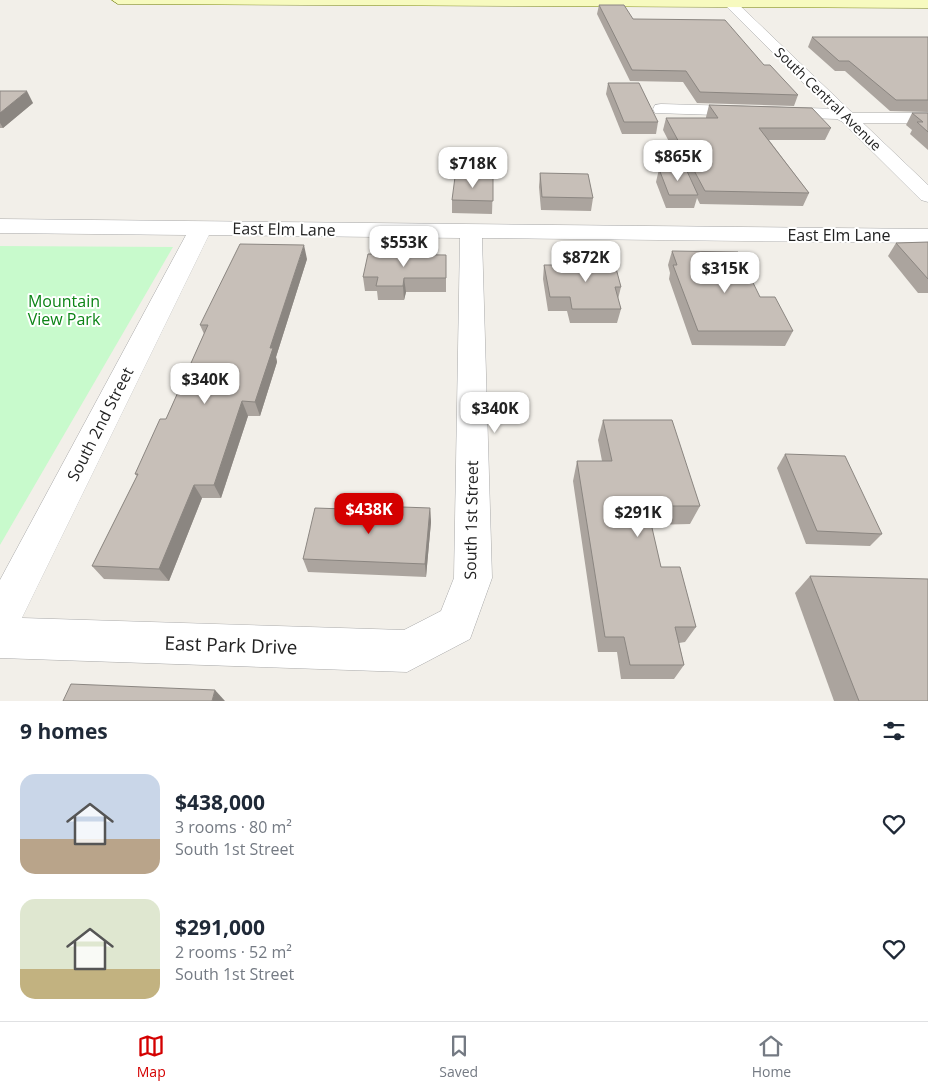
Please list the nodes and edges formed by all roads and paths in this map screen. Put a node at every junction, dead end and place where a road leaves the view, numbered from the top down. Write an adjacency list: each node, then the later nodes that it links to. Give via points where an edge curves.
1 (118, 0): 2 (main road)
2 (728, 1): 3 (main road); 5 (street, South Central Avenue)
3 (928, 4)
4 (661, 109): 5 (street)
5 (844, 116): 6 (street); 7 (street, South Central Avenue)
6 (928, 118)
7 (928, 196)
8 (0, 226): 9 (street, East Elm Lane)
9 (201, 228): 10 (street, East Elm Lane); 12 (street, South 2nd Street)
10 (471, 232): 11 (street, East Elm Lane); 13 (street, South 1st Street, via 474,578)
11 (928, 236)
12 (0, 620)
13 (456, 625): 14 (street, East Park Drive, via 407,651)
14 (0, 638)

